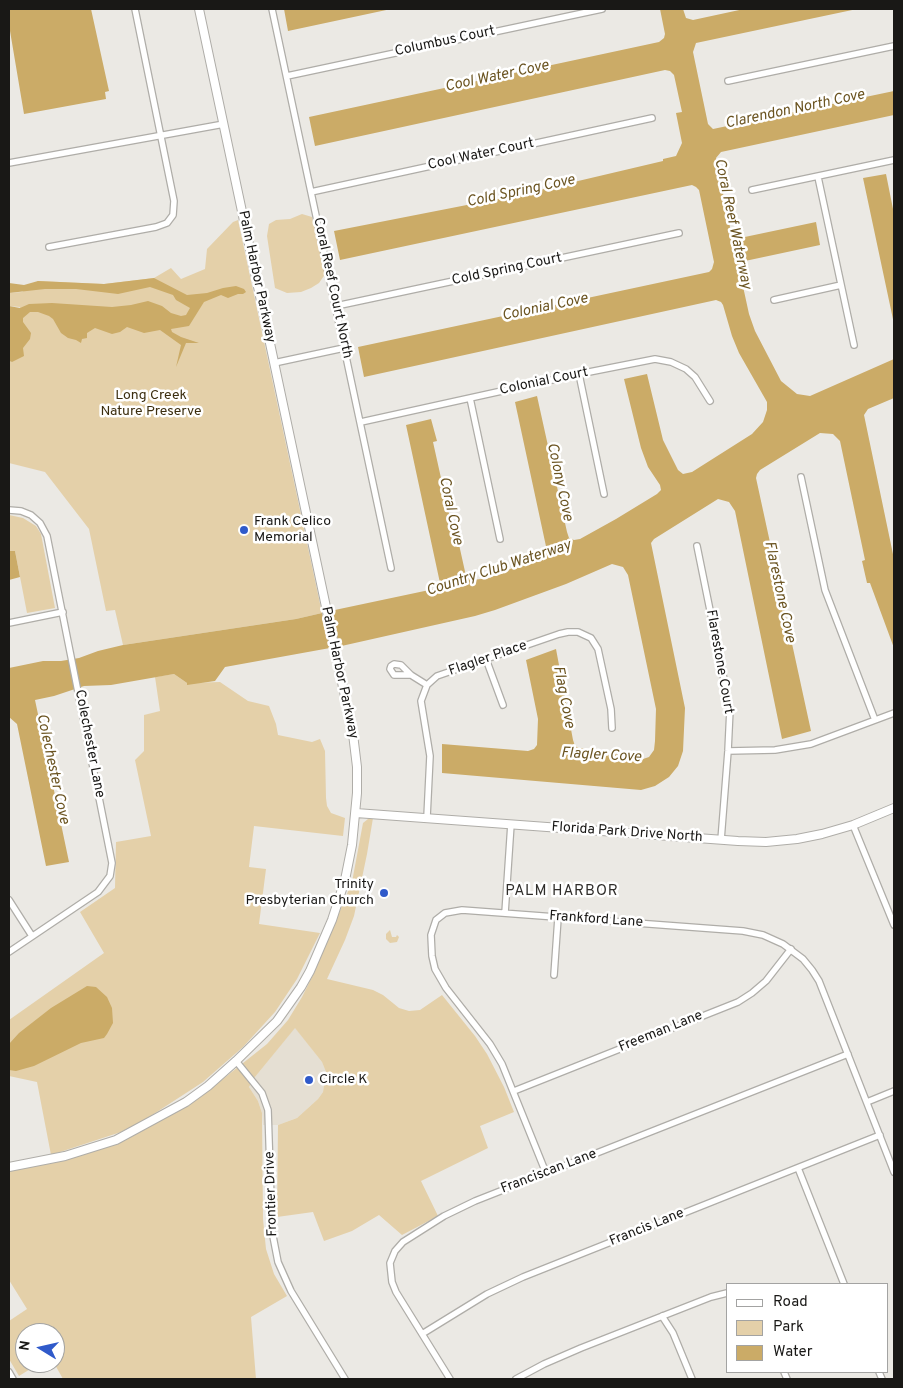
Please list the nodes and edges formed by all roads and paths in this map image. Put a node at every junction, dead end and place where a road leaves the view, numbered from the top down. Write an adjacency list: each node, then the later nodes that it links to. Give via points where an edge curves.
1 (135, 9): 10 (street)
2 (199, 9): 9 (street, Palm Harbor Parkway)
3 (272, 9): 6 (street, Coral Reef Court North)
4 (602, 9): 6 (street, Columbus Court)
5 (894, 46): 7 (street)
6 (287, 76): 15 (street, Coral Reef Court North)
7 (728, 82)
8 (652, 118): 15 (street, Cool Water Court)
9 (224, 124): 10 (street); 23 (street, Palm Harbor Parkway)
10 (162, 135): 12 (street); 17 (street, via 175,205 169,221 151,229)
11 (894, 160): 13 (street)
12 (9, 163)
13 (818, 176): 14 (street); 18 (street)
14 (752, 190)
15 (311, 192): 20 (street, Coral Reef Court North)
16 (678, 233): 20 (street, Cold Spring Court)
17 (49, 247)
18 (841, 286): 19 (street); 21 (street)
19 (774, 300)
20 (336, 306): 22 (street, Coral Reef Court North)
21 (854, 345)
22 (344, 348): 23 (street); 27 (street, Coral Reef Court North)
23 (274, 363): 45 (street, Palm Harbor Parkway, via 349,714 355,750)
24 (579, 374): 25 (street, Colonial Court); 26 (street, Colonial Court, via 649,360 667,360 690,373); 29 (street)
25 (470, 398): 27 (street, Colonial Court); 31 (street)
26 (710, 401)
27 (361, 422): 33 (street, Coral Reef Court North)
28 (801, 477): 41 (street, via 825,590)
29 (604, 494)
30 (9, 510): 34 (street, Colechester Lane, via 31,516 46,532)
31 (500, 539)
32 (697, 546): 43 (street, Flarestone Court, via 729,703)
33 (391, 568)
34 (63, 612): 35 (street); 55 (street, Colechester Lane, via 110,844 112,870 98,892)
35 (9, 623)
36 (486, 659): 38 (street, Flagler Place, via 437,676); 39 (street); 42 (street, Flagler Place, via 564,633 587,636 599,654)
37 (410, 675): 38 (street)
38 (427, 685): 46 (street, via 421,705 430,756)
39 (503, 705)
40 (894, 712): 41 (street)
41 (875, 720): 43 (street, via 800,747)
42 (612, 728)
43 (728, 751): 49 (street, Flarestone Court)
44 (894, 808): 48 (street, Florida Park Drive North)
45 (356, 813): 46 (street, Florida Park Drive North); 60 (street, Palm Harbor Parkway, via 345,880 318,953 301,987 277,1021)
46 (427, 817): 47 (street, Florida Park Drive North)
47 (511, 824): 49 (street, Florida Park Drive North); 52 (street)
48 (853, 824): 49 (street, Florida Park Drive North, via 797,839 766,842); 51 (street)
49 (721, 840)
50 (9, 900): 55 (street)
51 (891, 907): 54 (street)
52 (505, 913): 53 (street, Frankford Lane); 61 (street, Frankford Lane, via 462,910 445,913 434,924 430,943 439,978 490,1044)
53 (558, 918): 56 (street, Frankford Lane, via 749,932 770,937); 58 (street)
54 (894, 925)
55 (32, 936): 57 (street, Colechester Lane)
56 (790, 949): 59 (street, Frankford Lane, via 815,975); 61 (street, Freeman Lane, via 766,981 738,1002)
57 (9, 952)
58 (554, 975)
59 (848, 1054): 63 (street, Frankford Lane); 68 (street, Franciscan Lane)
60 (236, 1061): 65 (street, Palm Harbor Parkway, via 198,1094 128,1134 81,1152); 75 (street, Frontier Drive, via 265,1098 268,1110 272,1232 278,1262 291,1291)
61 (514, 1090): 68 (street, Frankford Lane)
62 (894, 1092): 63 (street)
63 (867, 1102): 64 (street, Frankford Lane)
64 (880, 1135): 66 (street, Francis Lane); 67 (street, Frankford Lane)
65 (9, 1167)
66 (798, 1168): 69 (street); 72 (street, Francis Lane, via 510,1283)
67 (894, 1172)
68 (546, 1173): 72 (street, Franciscan Lane, via 453,1212 395,1251 389,1269 392,1282)
69 (844, 1283)
70 (726, 1294): 71 (street)
71 (662, 1316): 77 (street, via 554,1359); 78 (street, via 673,1333)
72 (422, 1334): 76 (street, Franciscan Lane)
73 (9, 1372): 74 (street)
74 (13, 1379)
75 (344, 1379)
76 (450, 1379)
77 (516, 1379)
78 (692, 1379)

